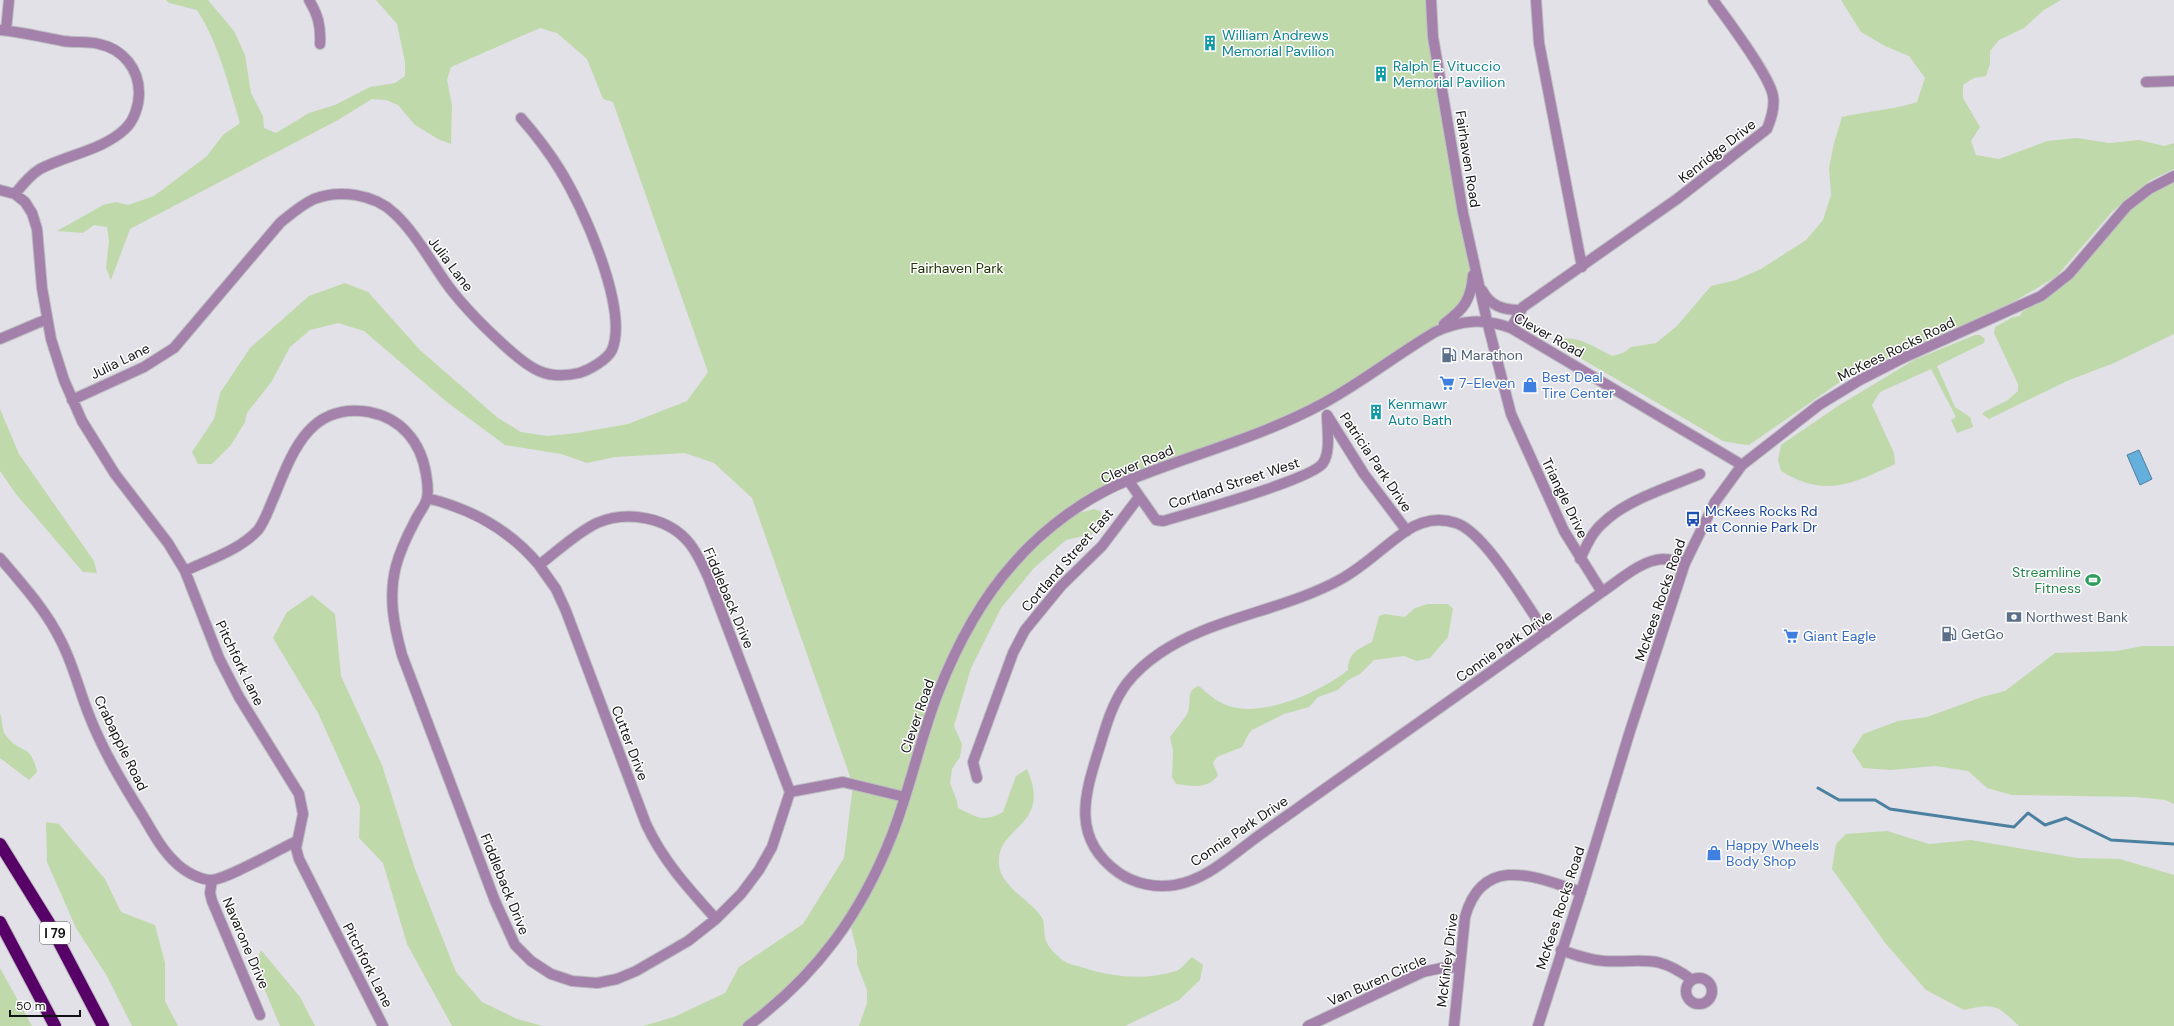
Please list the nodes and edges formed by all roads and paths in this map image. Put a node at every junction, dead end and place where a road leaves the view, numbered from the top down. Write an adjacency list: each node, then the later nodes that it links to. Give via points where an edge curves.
1 (9, 0): 6 (street)
2 (309, 0): 7 (street, via 318,15)
3 (1431, 0): 14 (street, Fairhaven Road, via 1433,37)
4 (1536, 0): 15 (street, via 1539,43)
5 (1713, 0): 15 (street, Kenridge Drive, via 1766,78 1773,96 1773,112 1768,129)
6 (3, 30): 13 (street, via 98,44 112,49 127,58 135,70 139,85 139,101 126,129 111,140 40,169)
7 (320, 44)
8 (2174, 81): 9 (street)
9 (2146, 82)
10 (521, 118): 23 (street, Julia Lane, via 561,170 590,230 614,300 616,337 611,352 600,362 582,372 564,377 547,375 532,368 495,337 451,289 394,213 364,196 330,195 314,199 296,209 280,223 174,348 144,367)
11 (2174, 176): 26 (street, McKees Rocks Road, via 2127,206 2069,274 2041,296 1860,380 1819,405)
12 (0, 190): 13 (street)
13 (14, 194): 18 (street, Pitchfork Lane, via 25,202 37,229)
14 (1473, 265): 16 (street, Fairhaven Road); 21 (street, via 1472,290 1466,305)
15 (1582, 267): 17 (street, Kenridge Drive)
16 (1477, 281): 17 (street, via 1485,297 1494,305 1506,310); 19 (street, Fairhaven Road)
17 (1520, 310): 20 (street, Kenridge Drive)
18 (47, 320): 22 (street); 23 (street, Pitchfork Lane)
19 (1487, 321): 20 (street, Clever Road); 21 (street, Clever Road, via 1461,322); 33 (street, Triangle Drive, via 1511,414 1564,531)
20 (1511, 328): 26 (street, Clever Road)
21 (1435, 332): 24 (street, Clever Road)
22 (0, 339)
23 (72, 400): 36 (street, Pitchfork Lane, via 95,443 168,543)
24 (1322, 404): 25 (street, Patricia Park Drive); 28 (street, Clever Road, via 1257,433)
25 (1327, 415): 29 (street, Cortland Street West, via 1325,458 1322,464 1308,474 1163,521 1151,516); 31 (street, Patricia Park Drive, via 1364,474)
26 (1742, 465): 34 (street, McKees Rocks Road, via 1715,502)
27 (1700, 474): 33 (street, via 1611,515 1594,534)
28 (1128, 480): 29 (street, Cortland Street West); 41 (street, Clever Road, via 1071,513 1040,536 1012,564 976,614 938,693)
29 (1139, 497): 39 (street, Cortland Street East, via 1102,546 1061,586 1025,630 1006,671 973,762)
30 (427, 498): 35 (street, via 471,511 500,527); 36 (street, via 423,459 416,442 408,432 386,417 373,413 359,410 332,415 308,430 300,440 258,529 242,543); 46 (street, Fiddleback Drive, via 396,566 392,606 395,632 495,901 515,945 531,961 551,974 572,981 597,983 617,979 636,971 688,941)
31 (1407, 530): 38 (street, Patricia Park Drive, via 1432,520 1445,520 1469,529 1490,551); 38 (street, Connie Park Drive, via 1374,558 1342,579 1286,603 1210,628 1166,648 1144,665 1127,684 1108,720 1086,787 1084,800 1087,831 1094,848 1106,863 1122,875 1141,883 1179,884 1201,876)
32 (0, 558): 44 (street, Crabapple Road, via 32,595 52,624 69,660 89,716 117,775 164,851 190,873)
33 (1580, 559): 37 (street, Triangle Drive)
34 (1685, 563): 37 (street, via 1654,560 1643,564); 45 (street, McKees Rocks Road)
35 (540, 565): 40 (street, Fiddleback Drive, via 581,533 597,523 616,517 651,519 671,528 689,542 709,579); 46 (street, Cutter Drive, via 556,589 566,611 656,846 669,866)
36 (185, 571): 42 (street, Pitchfork Lane, via 219,658 239,697 299,794 303,814)
37 (1602, 592): 38 (street, Connie Park Drive)
38 (1546, 633)
39 (977, 778)
40 (790, 792): 41 (street, via 843,782); 46 (street, Fiddleback Drive, via 772,846 759,870 741,894)
41 (905, 798): 55 (street, Clever Road, via 878,869 862,902 841,934 801,982)
42 (297, 841): 44 (street); 54 (street, Pitchfork Lane, via 299,859)
43 (0, 844): 53 (highway, I 79, via 49,923)
44 (212, 880): 51 (street, Navarone Drive, via 212,901)
45 (1581, 892): 48 (street, McKees Rocks Road); 49 (street, McKinley Drive, via 1524,874 1508,874 1484,885 1468,906)
46 (716, 920)
47 (0, 922): 52 (highway)
48 (1562, 950): 50 (street, via 1602,960 1654,961 1668,965); 58 (street, McKees Rocks Road)
49 (1460, 968): 56 (street, Van Buren Circle, via 1446,967 1423,972); 57 (street, McKinley Drive)
50 (1692, 980)
51 (260, 1015)
52 (55, 1026)
53 (103, 1026)
54 (383, 1026)
55 (748, 1026)
56 (1308, 1026)
57 (1454, 1026)
58 (1538, 1026)

